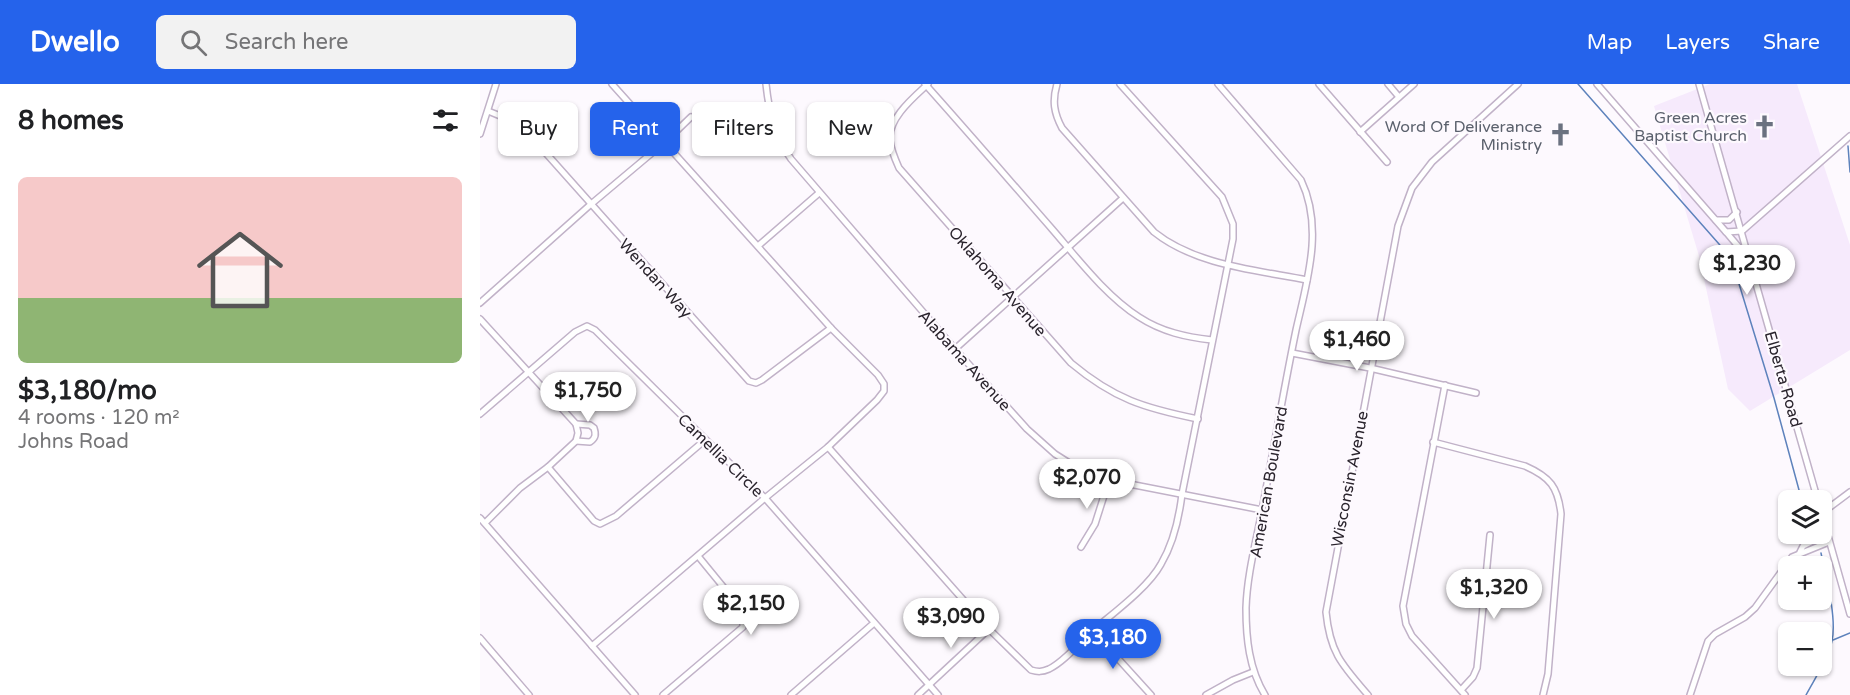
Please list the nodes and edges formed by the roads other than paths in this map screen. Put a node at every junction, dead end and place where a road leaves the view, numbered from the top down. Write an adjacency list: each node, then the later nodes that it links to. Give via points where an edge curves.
1 (496, 84): 16 (street)
2 (612, 84): 15 (street)
3 (766, 84): 27 (street, Alabama Avenue, via 769,111 780,144)
4 (927, 84): 18 (street, via 898,114); 35 (street)
5 (1057, 84): 28 (street, via 1053,97 1055,115 1062,128)
6 (1120, 84): 37 (street, via 1222,197 1233,224)
7 (1218, 84): 38 (street, American Boulevard, via 1290,165 1308,195 1313,230)
8 (1319, 84): 20 (street)
9 (1388, 84): 14 (street)
10 (1414, 84): 14 (street)
11 (1518, 84): 46 (street, Wisconsin Avenue, via 1432,162 1412,188 1398,226)
12 (1597, 84): 31 (street)
13 (1699, 84): 30 (street, Elberta Road)
14 (1399, 97): 20 (street)
15 (628, 102)
16 (488, 111): 21 (street); 29 (street, Wendan Way, via 520,126)
17 (691, 117): 19 (street)
18 (894, 125)
19 (680, 128)
20 (1360, 132): 26 (street)
21 (480, 134)
22 (1850, 136): 32 (street)
23 (894, 153): 39 (street, Oklahoma Avenue, via 899,168)
24 (648, 156): 29 (street)
25 (678, 156): 34 (street)
26 (1387, 162)
27 (819, 193): 34 (street); 44 (street, Alabama Avenue)
28 (1123, 198): 35 (street); 37 (street, via 1169,245)
29 (590, 205): 40 (street); 42 (street, Wendan Way, via 749,381 762,380)
30 (1737, 212): 31 (street, via 1729,220); 32 (street, Elberta Road)
31 (1716, 220): 33 (street)
32 (1742, 231): 33 (street); 36 (street, Elberta Road)
33 (1726, 232): 36 (street)
34 (758, 246): 42 (street)
35 (1068, 248): 39 (street); 43 (street, via 1113,296 1140,318 1183,337)
36 (1749, 260): 59 (street, Elberta Road)
37 (1228, 264): 38 (street); 43 (street)
38 (1307, 280): 45 (street, American Boulevard)
39 (1012, 297): 44 (street); 51 (street, Oklahoma Avenue, via 1071,363 1095,383 1156,410)
40 (480, 303)
41 (480, 319): 47 (street)
42 (831, 328): 56 (street, via 878,375 884,391)
43 (1212, 340): 51 (street)
44 (955, 349): 58 (street, Alabama Avenue, via 1055,454)
45 (1292, 353): 46 (street); 64 (street, American Boulevard)
46 (1370, 368): 48 (street); 91 (street, Wisconsin Avenue, via 1326,612 1336,655)
47 (528, 373): 50 (street, Camellia Circle); 52 (street); 54 (street, Camellia Circle, via 587,326)
48 (1445, 385): 49 (street); 55 (street)
49 (1476, 393)
50 (480, 414)
51 (1198, 419): 61 (street)
52 (576, 424): 53 (street); 53 (street, via 590,425 596,432 590,442)
53 (576, 441): 57 (street)
54 (705, 441): 57 (street, via 616,516 600,524); 62 (street, Camellia Circle)
55 (1433, 442): 81 (street, via 1404,615 1412,636); 92 (street, via 1525,466 1539,472 1557,491 1561,514)
56 (828, 447): 62 (street); 75 (street)
57 (548, 467): 65 (street)
58 (1109, 480): 61 (street, Alabama Avenue); 70 (street, via 1095,524)
59 (1815, 490)
60 (1850, 492): 63 (street)
61 (1182, 494): 64 (street, Alabama Avenue); 76 (street, via 1178,524 1160,567)
62 (765, 498): 72 (street); 74 (street, Camellia Circle)
63 (1832, 506)
64 (1262, 510): 79 (street, American Boulevard, via 1246,605)
65 (482, 520): 78 (street)
66 (1490, 535): 81 (street, via 1477,668)
67 (1807, 544): 71 (street)
68 (1824, 544): 71 (street)
69 (1830, 544): 73 (street)
70 (1081, 547)
71 (1799, 553): 93 (street, via 1786,563 1755,608 1708,641)
72 (698, 556): 78 (street); 84 (street, via 743,611 743,627)
73 (1850, 614)
74 (874, 623): 80 (street, Camellia Circle); 85 (street)
75 (989, 629): 76 (street, via 1031,670 1040,672 1051,668); 80 (street)
76 (1093, 631): 88 (street)
77 (480, 638): 82 (street)
78 (592, 646): 83 (street)
79 (1253, 672): 89 (street); 90 (street, American Boulevard)
80 (929, 686): 86 (street); 87 (street, Camellia Circle)
81 (1463, 693)
82 (529, 695)
83 (635, 695)
84 (663, 695)
85 (791, 695)
86 (918, 695)
87 (938, 695)
88 (1151, 695)
89 (1206, 695)
90 (1265, 695)
91 (1368, 695)
92 (1543, 695)
93 (1690, 695)

